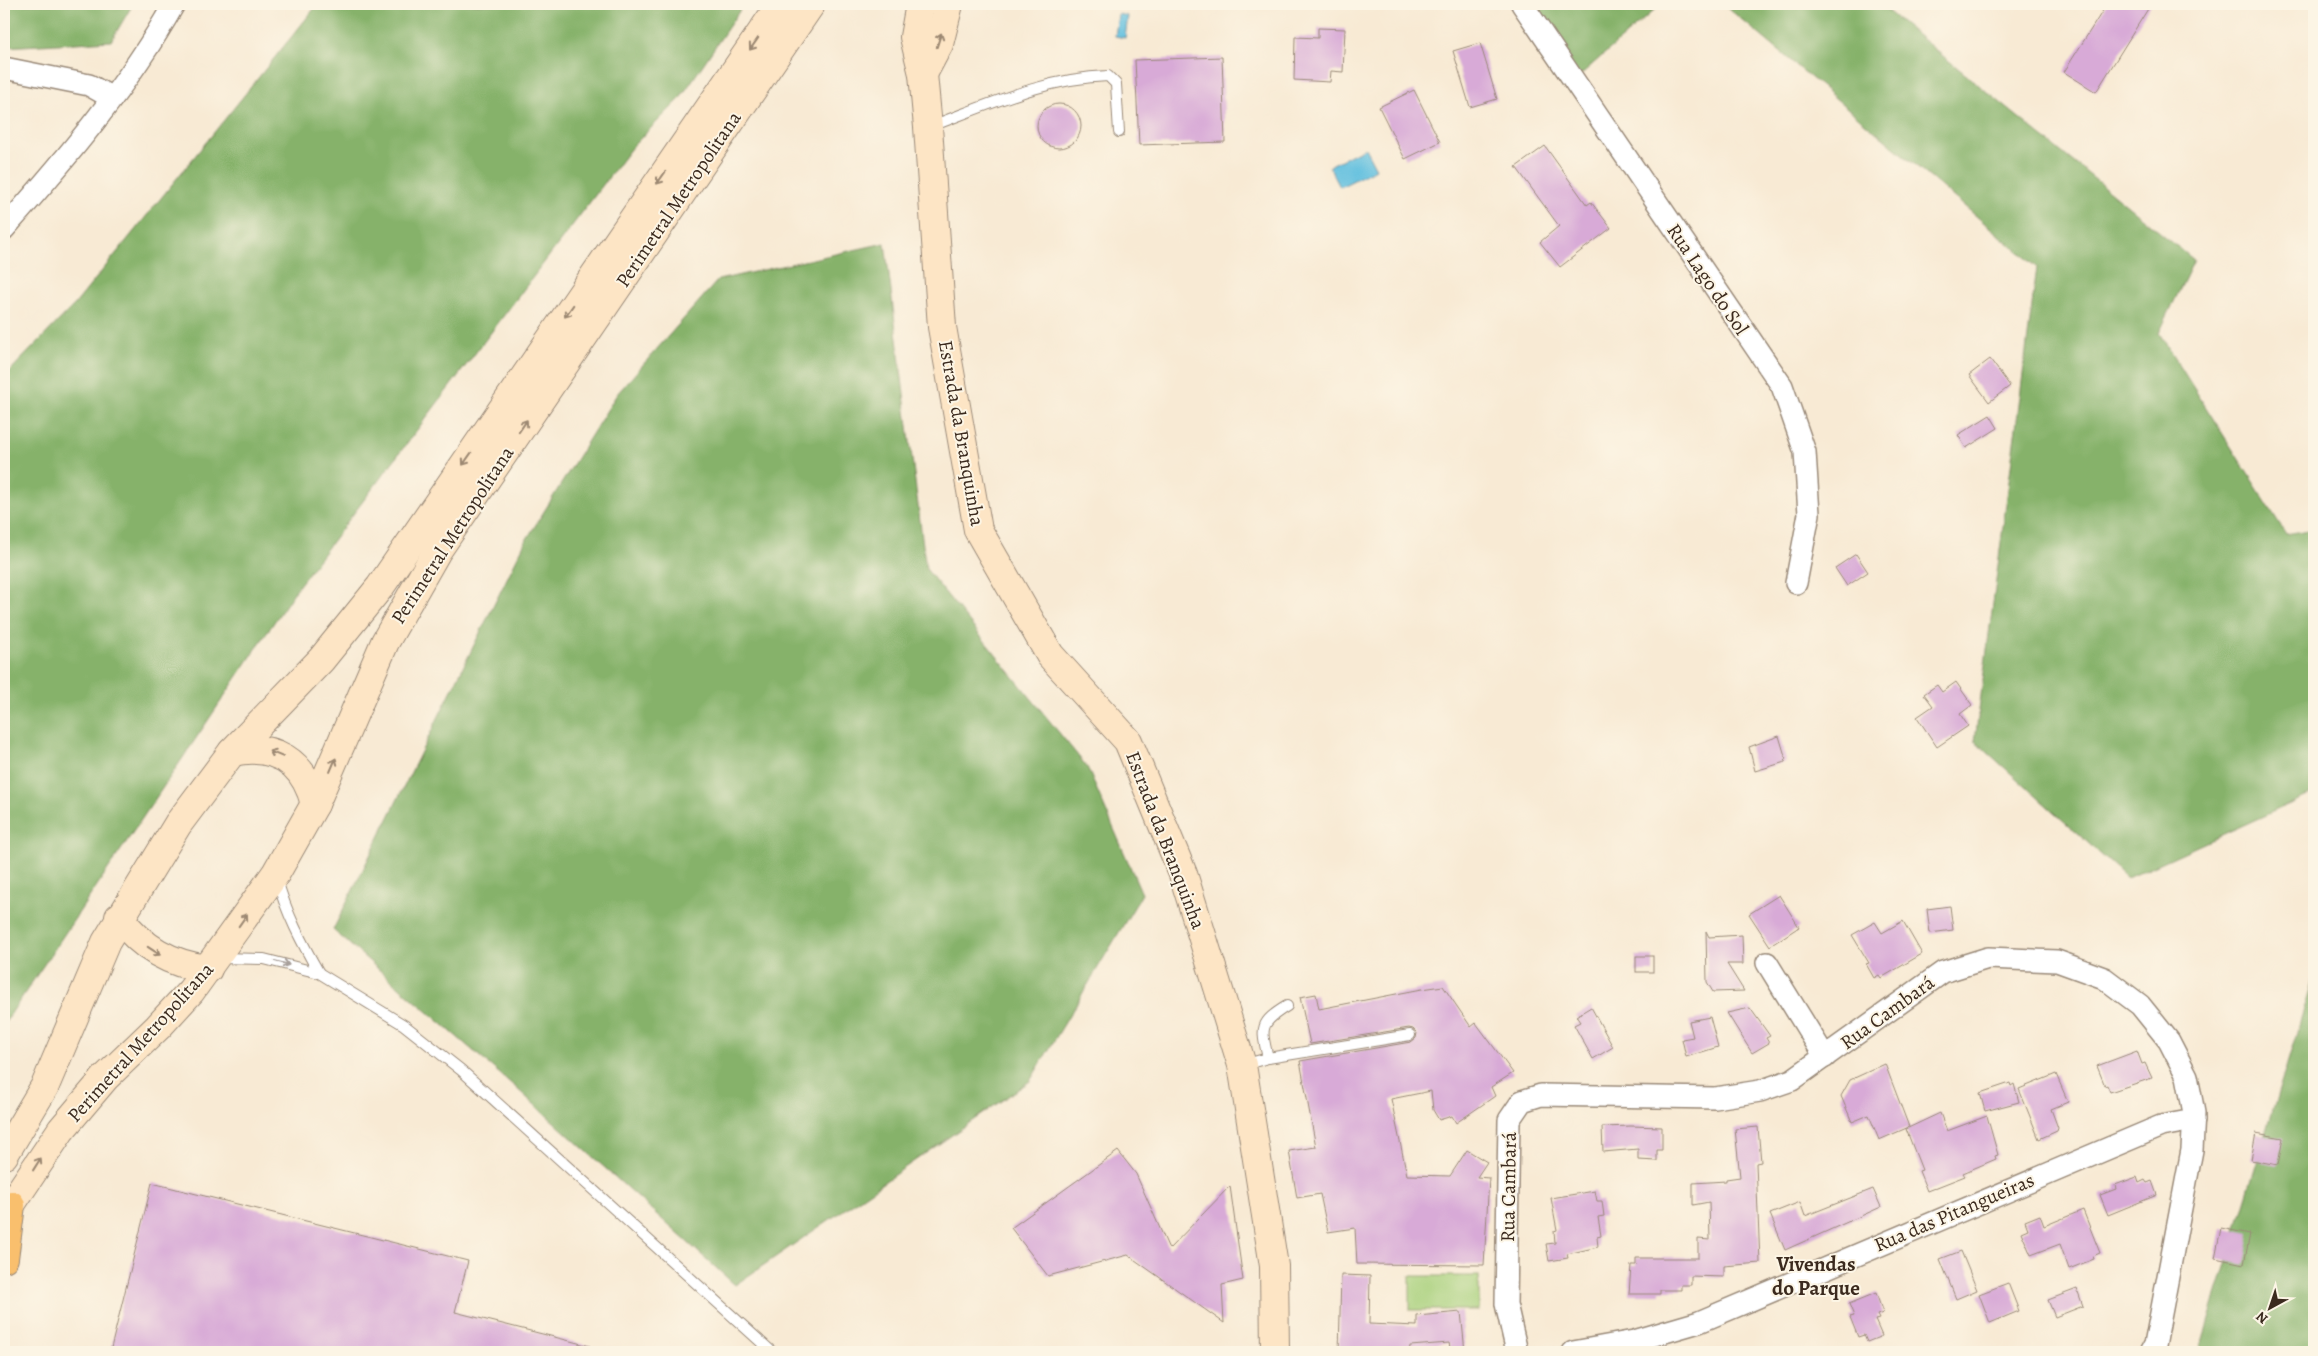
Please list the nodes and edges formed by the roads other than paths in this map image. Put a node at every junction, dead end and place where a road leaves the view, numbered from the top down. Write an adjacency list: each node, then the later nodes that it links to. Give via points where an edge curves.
1 (174, 4): 9 (street)
2 (781, 4): 14 (main road, Perimetral Metropolitana, one-way to 14, via 380,587 321,660)
3 (811, 4): 15 (main road, Perimetral Metropolitana, one-way to 3, via 385,642 437,551)
4 (920, 4): 8 (main road, Estrada da Branquinha, via 914,37)
5 (949, 4): 8 (main road, one-way to 5, via 939,44)
6 (1522, 4): 13 (street, Rua Lago do Sol, via 1782,386 1805,452 1809,514)
7 (4, 68): 9 (street, via 90,85)
8 (923, 74): 10 (main road, Estrada da Branquinha)
9 (112, 98): 12 (street)
10 (928, 127): 11 (lane, via 1040,85 1081,77 1108,76 1116,84); 25 (main road, Estrada da Branquinha, via 942,326 978,530 1050,655 1128,741 1183,874)
11 (1119, 132)
12 (4, 229)
13 (1796, 583)
14 (232, 752): 15 (main road, one-way to 14, via 307,780 290,761 256,749); 17 (main road, Perimetral Metropolitana, via 178,824)
15 (315, 804): 16 (main road, Perimetral Metropolitana)
16 (276, 873): 19 (main road, Perimetral Metropolitana, one-way to 16); 20 (lane, via 283,901)
17 (120, 917): 19 (main road, one-way to 19, via 138,939 161,956 192,967); 27 (main road, Perimetral Metropolitana, via 93,968 45,1086)
18 (1767, 963): 23 (street)
19 (212, 964): 20 (lane, one-way to 20, via 264,959); 28 (main road, Perimetral Metropolitana, one-way to 19, via 41,1157 82,1103 172,1012)
20 (319, 973): 30 (lane, via 404,1025 461,1070)
21 (1287, 1006): 24 (lane, via 1270,1016 1265,1024)
22 (1410, 1035): 24 (lane)
23 (1824, 1057): 26 (street, Rua Cambará, via 1943,972 1988,958 2057,961 2104,978 2140,1005 2169,1041 2186,1076); 32 (street, Rua Cambará, via 1792,1080 1760,1091 1715,1098 1541,1095 1522,1101 1509,1120 1506,1304)
24 (1268, 1058): 25 (lane)
25 (1242, 1065): 31 (main road, Estrada da Branquinha, via 1274,1266)
26 (2194, 1120): 33 (street, Rua das Pitangueiras, via 2161,1126 1699,1322 1634,1341); 34 (street, Rua Cambará, via 2192,1150 2155,1345)
27 (4, 1155)
28 (7, 1210): 29 (main road)
29 (4, 1258)
30 (772, 1352)
31 (1275, 1352)
32 (1517, 1352)
33 (1573, 1352)
34 (2151, 1352)

